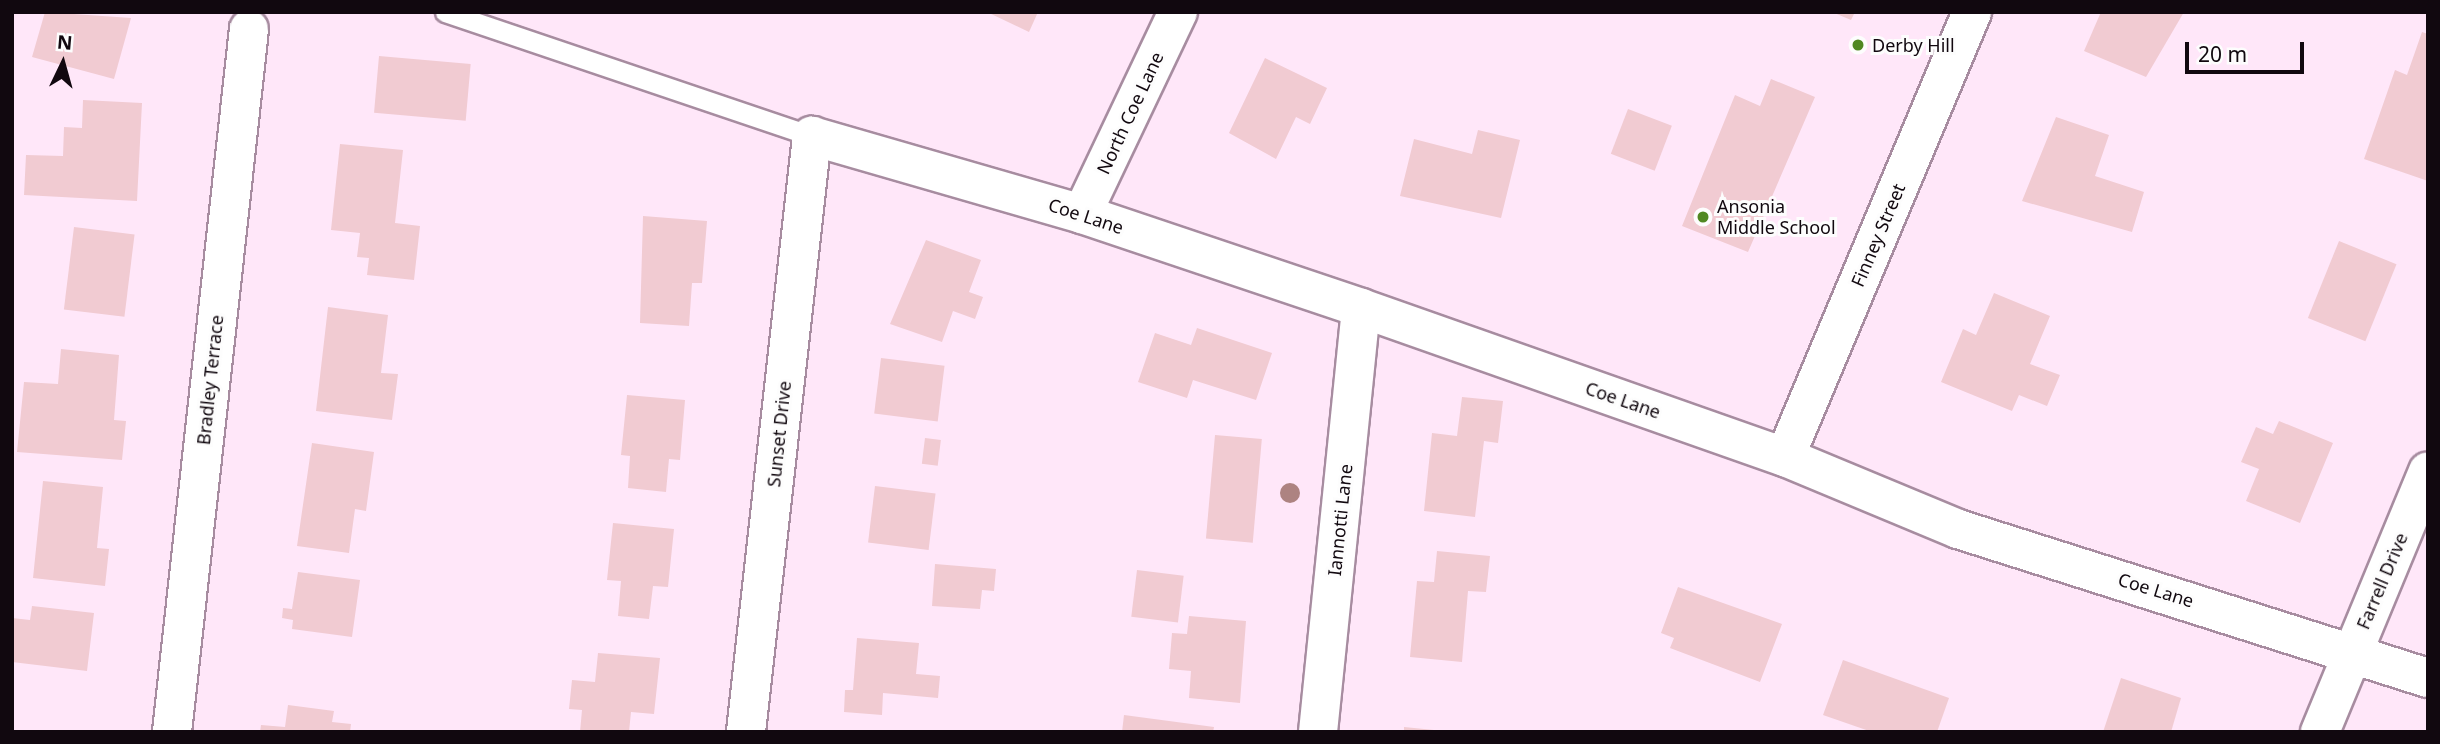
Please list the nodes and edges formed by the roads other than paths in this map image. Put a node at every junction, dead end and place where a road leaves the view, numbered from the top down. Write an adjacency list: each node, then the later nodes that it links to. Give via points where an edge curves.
1 (445, 12): 5 (lane)
2 (1178, 12): 6 (street, North Coe Lane)
3 (1972, 12): 8 (street, Finney Street)
4 (249, 29): 12 (street, Bradley Terrace)
5 (812, 135): 6 (street, Coe Lane); 13 (street, Sunset Drive)
6 (1082, 214): 7 (street, Coe Lane)
7 (1361, 308): 8 (street, Coe Lane); 14 (street, Iannotti Lane)
8 (1784, 457): 10 (street, Coe Lane, via 1958,529)
9 (2428, 471): 10 (street, Farrell Drive)
10 (2352, 651): 11 (street, Coe Lane); 15 (street, Farrell Drive)
11 (2428, 678)
12 (172, 732)
13 (746, 732)
14 (1318, 732)
15 (2320, 732)

